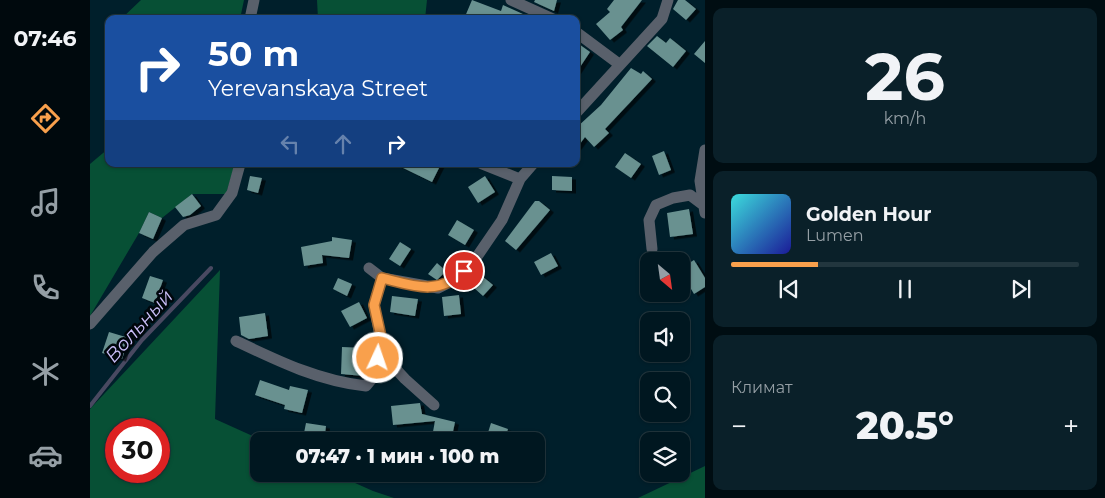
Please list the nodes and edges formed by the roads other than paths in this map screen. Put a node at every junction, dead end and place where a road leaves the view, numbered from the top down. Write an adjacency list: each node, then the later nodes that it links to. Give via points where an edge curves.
1 (254, 0): 4 (street)
2 (511, 0): 5 (street)
3 (668, 0): 7 (street, via 662,19)
4 (251, 15)
5 (544, 15)
6 (580, 35): 7 (street)
7 (619, 64): 8 (street)
8 (580, 108)
9 (705, 150): 14 (street, via 700,181)
10 (239, 167): 18 (street, via 232,193 216,215 184,225 153,252)
11 (490, 167): 13 (street)
12 (530, 167): 13 (street)
13 (520, 179): 17 (street, via 502,220 474,261 454,280 438,288)
14 (704, 209): 15 (street, via 690,195 656,205 648,220)
15 (652, 249)
16 (369, 268): 17 (street)
17 (382, 278): 20 (street, via 374,305)
18 (90, 324)
19 (236, 341): 20 (street, via 297,370 366,386 376,374)
20 (382, 341): 21 (street, via 393,366)
21 (434, 405)

